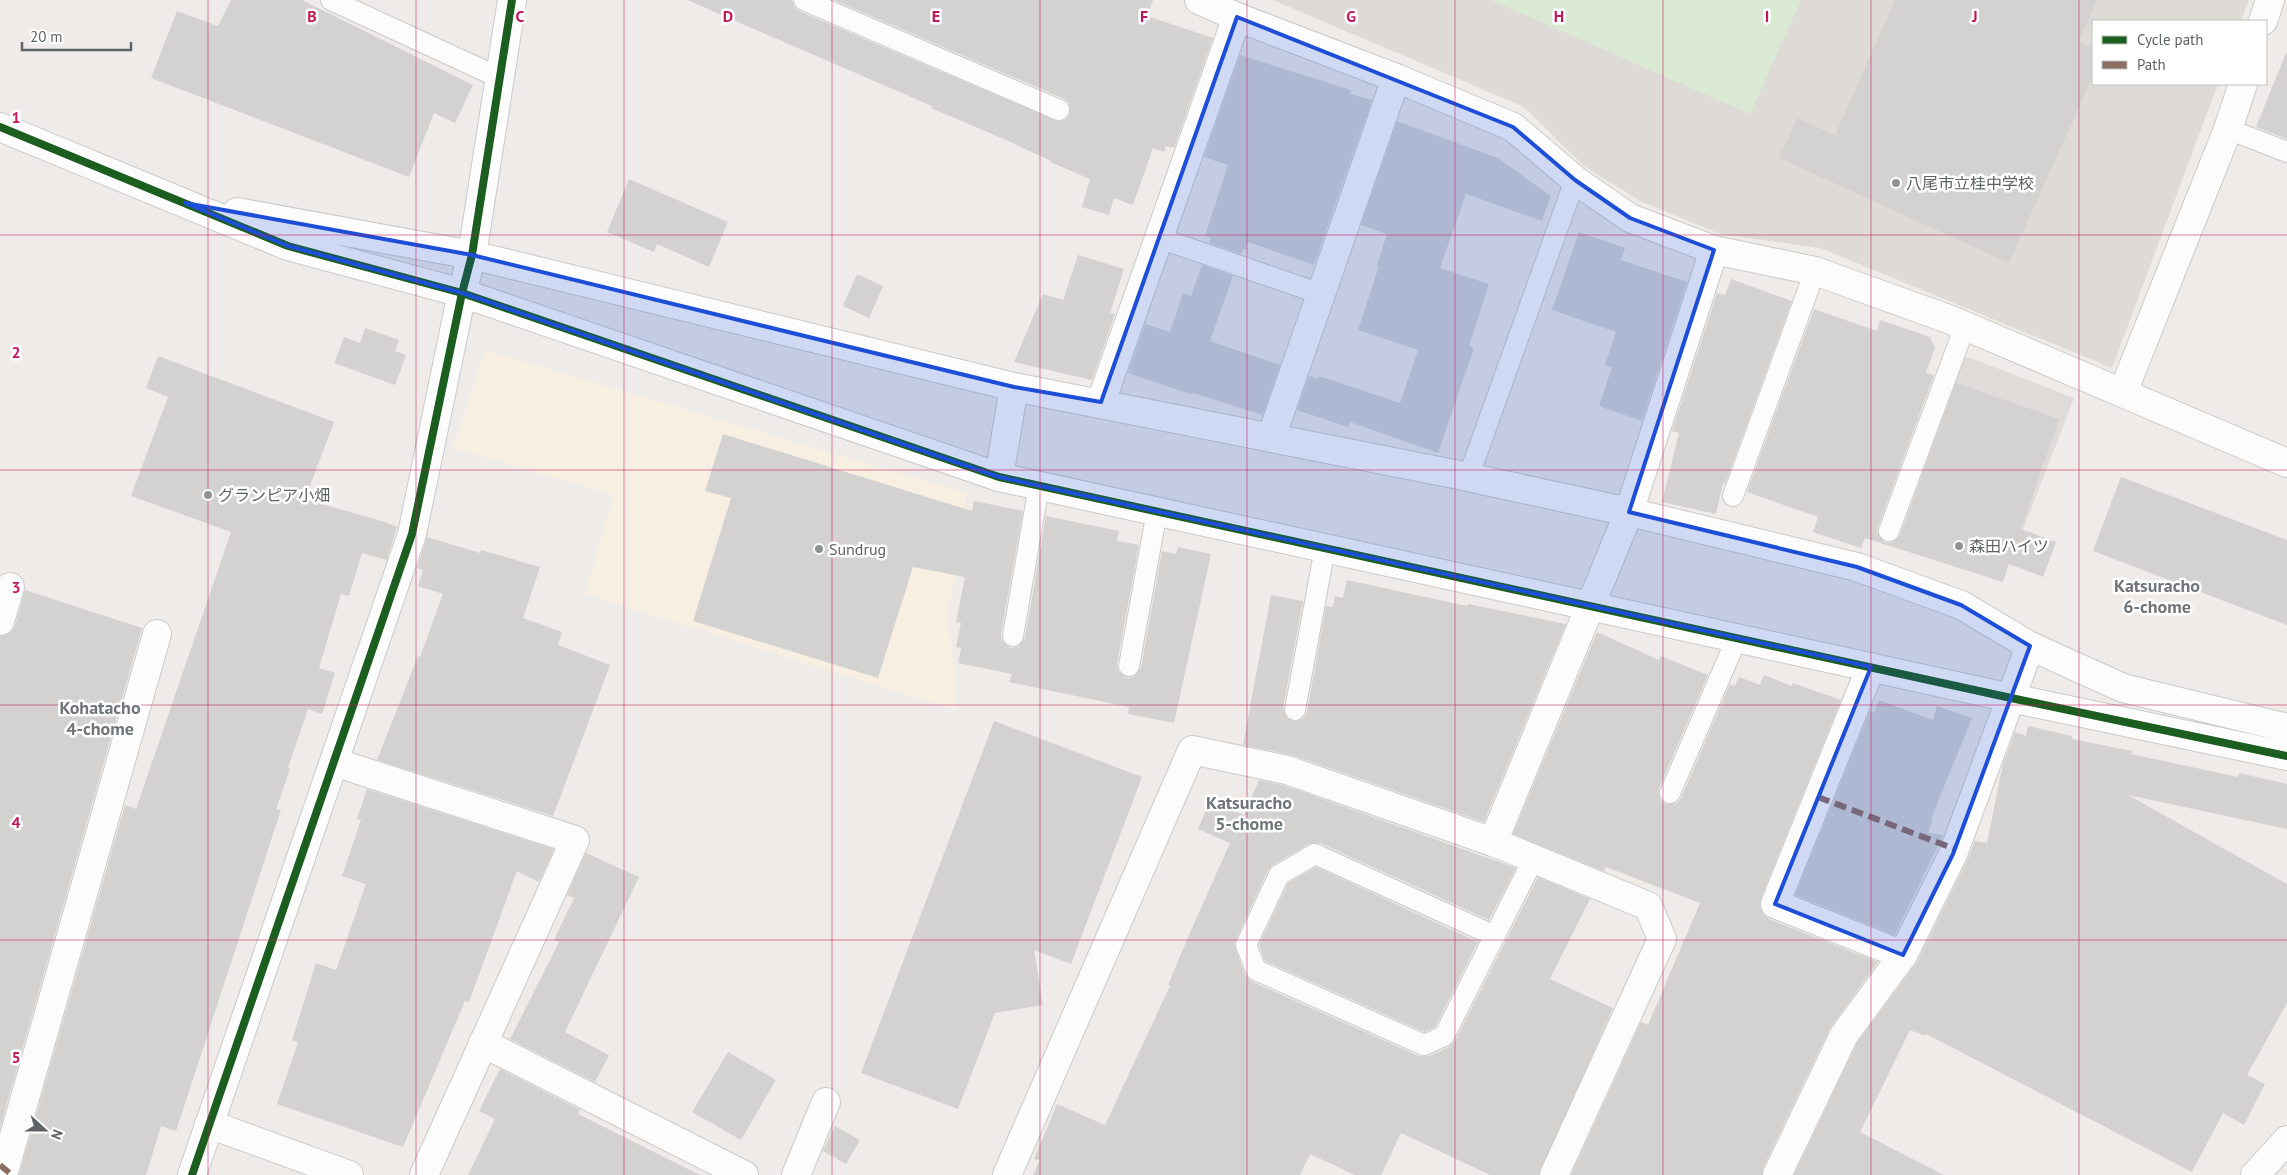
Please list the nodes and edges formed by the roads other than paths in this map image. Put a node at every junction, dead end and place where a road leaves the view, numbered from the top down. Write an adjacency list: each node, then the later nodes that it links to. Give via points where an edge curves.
1 (331, 0): 8 (lane)
2 (512, 0): 8 (street)
3 (804, 0): 11 (lane)
4 (1199, 0): 6 (street)
5 (2270, 0): 7 (street)
6 (1237, 18): 9 (street); 17 (street)
7 (2264, 20)
8 (500, 78): 19 (street)
9 (1396, 78): 15 (street, via 1513,127); 22 (street)
10 (2243, 85): 13 (street)
11 (1060, 110)
12 (0, 127): 16 (street)
13 (2228, 129): 14 (lane); 25 (street)
14 (2287, 152)
15 (1575, 180): 18 (street, via 1630,218); 30 (lane)
16 (185, 203): 19 (street); 21 (street, via 288,246)
17 (1159, 238): 22 (lane); 26 (street)
18 (1714, 250): 20 (street); 34 (street)
19 (472, 255): 21 (street); 24 (street)
20 (1816, 271): 23 (street); 32 (lane)
21 (462, 293): 29 (street); 50 (street, via 412,534)
22 (1321, 294): 27 (street)
23 (1965, 326): 25 (street); 35 (lane)
24 (1014, 386): 26 (street); 29 (street)
25 (2123, 392): 28 (street)
26 (1101, 402): 27 (street)
27 (1271, 438): 30 (street)
28 (2287, 463)
29 (999, 477): 31 (street)
30 (1468, 478): 34 (street)
31 (1039, 486): 33 (street); 41 (lane)
32 (1733, 496)
33 (1157, 511): 36 (street); 44 (lane)
34 (1629, 512): 38 (street); 43 (street, via 1857,567 1961,605)
35 (1888, 531)
36 (1325, 548): 38 (street); 47 (lane)
37 (10, 588): 39 (street)
38 (1590, 605): 42 (street); 52 (street)
39 (0, 621)
40 (157, 634): 60 (street)
41 (1013, 636)
42 (1737, 638): 45 (street); 51 (lane)
43 (2030, 646): 46 (street); 48 (street, via 2123,688)
44 (1129, 666)
45 (1871, 668): 46 (street); 55 (street, via 1775,904)
46 (2011, 698): 49 (street); 55 (street, via 1953,854)
47 (1295, 710)
48 (2287, 728)
49 (2287, 756)
50 (334, 762): 56 (street, via 575,840); 58 (street)
51 (1670, 793)
52 (1493, 842): 53 (street); 66 (street, via 1287,770 1192,750)
53 (1534, 858): 54 (lane); 67 (street, via 1648,906 1662,939)
54 (1495, 936): 54 (lane, via 1444,1036 1424,1044 1256,970 1246,945 1279,874 1315,854)
55 (1903, 955): 68 (street, via 1844,1036)
56 (483, 1043): 63 (street); 64 (street)
57 (826, 1102): 65 (street)
58 (209, 1124): 61 (street); 62 (street)
59 (2287, 1140): 69 (street)
60 (3, 1175)
61 (192, 1175)
62 (349, 1175)
63 (424, 1175)
64 (744, 1175)
65 (796, 1175)
66 (1007, 1175)
67 (1554, 1175)
68 (1777, 1175)
69 (2254, 1175)

